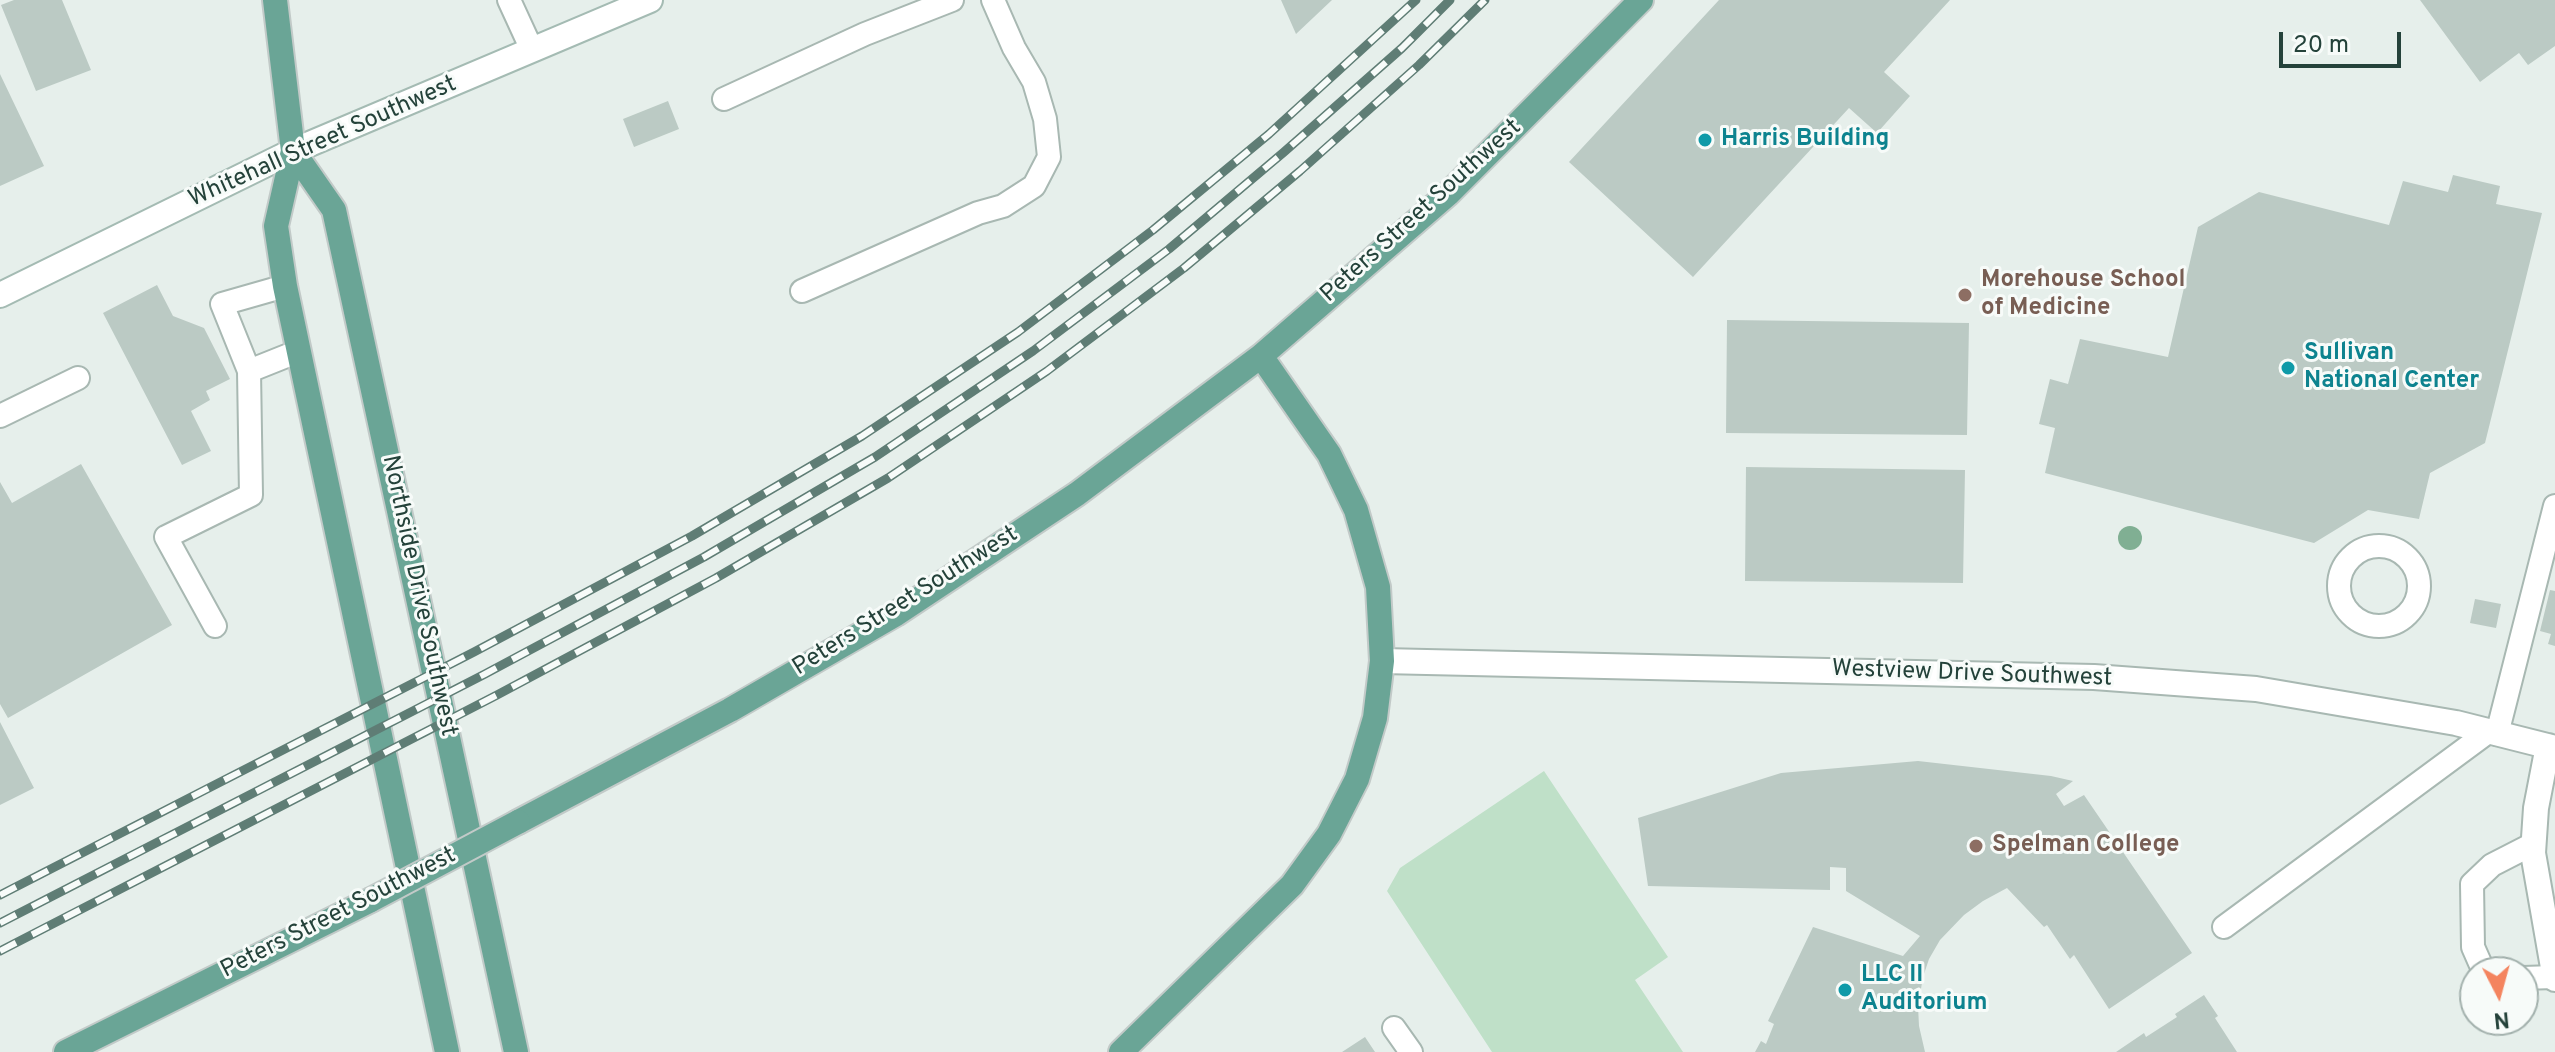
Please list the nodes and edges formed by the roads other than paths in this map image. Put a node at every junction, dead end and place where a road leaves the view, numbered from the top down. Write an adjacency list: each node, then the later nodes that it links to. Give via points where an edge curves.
1 (275, 0): 9 (main road, Northside Drive Southwest)
2 (509, 0): 7 (lane)
3 (650, 0): 7 (street, Whitehall Street Southwest)
4 (952, 0): 8 (lane)
5 (993, 0): 11 (lane, via 1034,82 1045,119 1049,157 1034,186 1003,206)
6 (1641, 0): 14 (main road, Peters Street Southwest, via 1448,194)
7 (532, 50): 9 (street, Whitehall Street Southwest)
8 (724, 99)
9 (293, 151): 10 (main road, Northside Drive Southwest, via 276,226); 12 (street, Whitehall Street Southwest); 30 (main road, Northside Drive Southwest, via 334,210)
10 (285, 286): 13 (main road, Northside Drive Southwest); 15 (lane, via 222,304)
11 (802, 291)
12 (0, 295)
13 (299, 351): 15 (lane); 29 (main road, Northside Drive Southwest)
14 (1261, 356): 20 (main road, via 1329,454 1356,510 1378,587); 28 (main road, Peters Street Southwest, bridge, via 1077,494 896,614 730,710 371,900)
15 (249, 371): 19 (lane, via 251,495 166,537)
16 (78, 378): 17 (lane)
17 (0, 416)
18 (2555, 506): 21 (lane)
19 (215, 626)
20 (1382, 661): 21 (street, Westview Drive Southwest, via 2094,677 2256,689); 31 (main road, via 1375,718 1357,779 1329,834 1292,885)
21 (2493, 733): 22 (street, Westview Drive Southwest); 24 (lane)
22 (2551, 747): 23 (street)
23 (2533, 844): 25 (lane, via 2492,865 2472,884); 26 (street)
24 (2224, 927)
25 (2477, 956)
26 (2555, 978)
27 (1394, 1028): 32 (lane)
28 (66, 1052)
29 (447, 1052)
30 (516, 1052)
31 (1121, 1052)
32 (1411, 1052)

